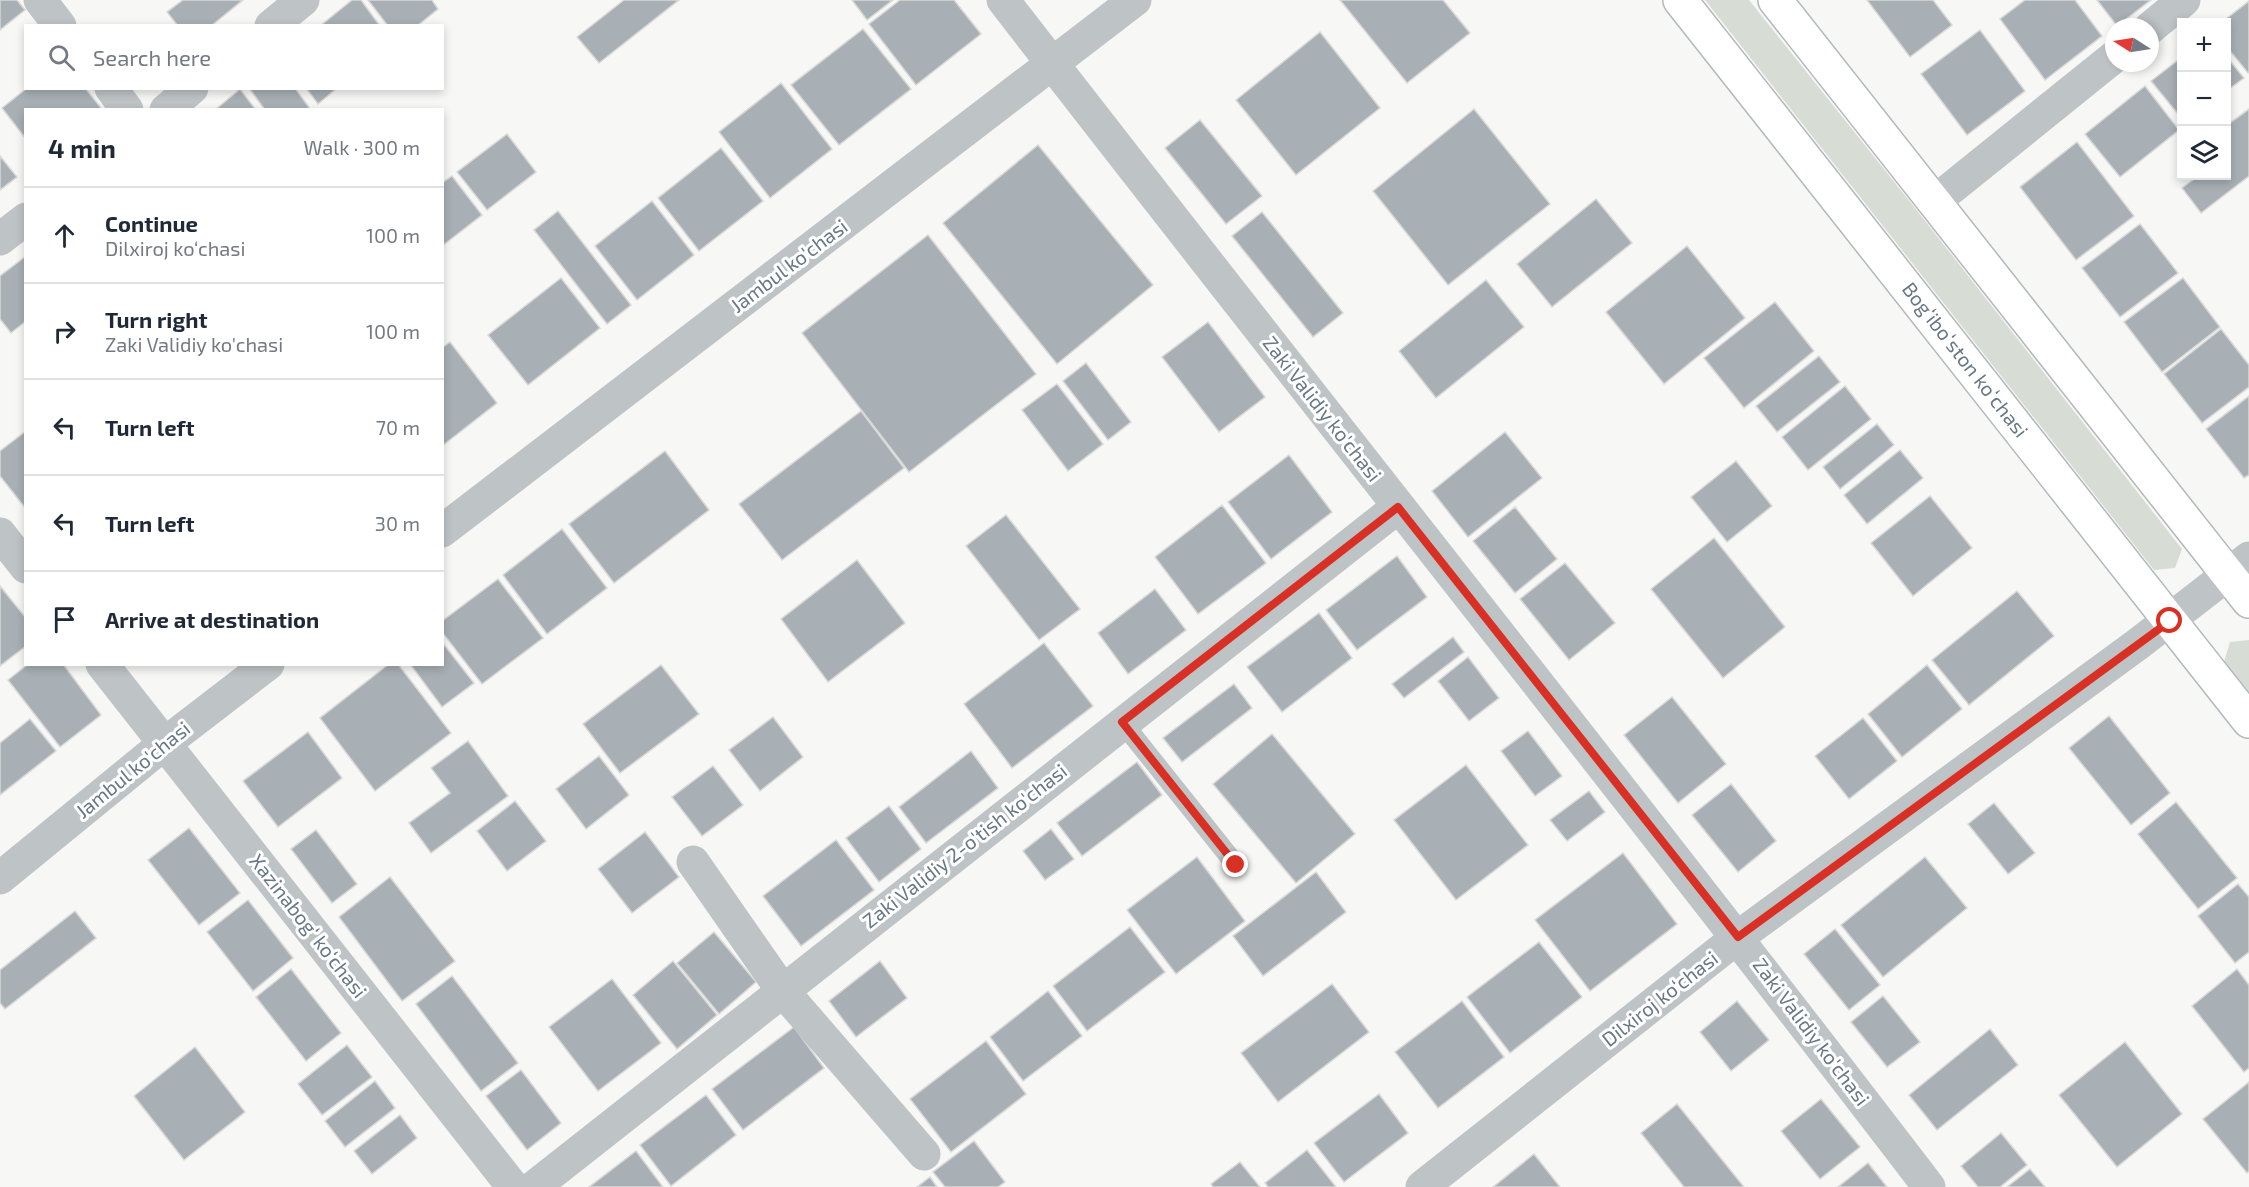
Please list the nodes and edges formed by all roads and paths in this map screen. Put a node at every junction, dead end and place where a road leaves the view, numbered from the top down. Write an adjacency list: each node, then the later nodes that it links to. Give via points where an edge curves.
1 (40, 0): 9 (street)
2 (303, 0): 10 (street)
3 (1003, 0): 11 (street, Zaki Validiy ko'chasi)
4 (1136, 0): 11 (street, Jambul ko'chasi)
5 (1680, 0): 26 (street, Bogʻiboʻston koʻchasi)
6 (1775, 0): 17 (street)
7 (2184, 0): 8 (street)
8 (2159, 21)
9 (58, 24)
10 (273, 24)
11 (1053, 64): 20 (street, Zaki Validiy ko'chasi); 21 (street, Jambul ko'chasi)
12 (2105, 64): 17 (street)
13 (113, 90): 15 (street)
14 (190, 90): 16 (street)
15 (126, 108)
16 (168, 108)
17 (1934, 202): 24 (street)
18 (24, 221): 19 (street)
19 (0, 239)
20 (1398, 507): 30 (street, Zaki Validiy 2-o'tish ko'chasi); 35 (street, Zaki Validiy ko'chasi)
21 (444, 529)
22 (0, 534): 23 (street)
23 (24, 564)
24 (2239, 566): 25 (street); 26 (street, Dilxiroj ko‘chasi)
25 (2249, 600)
26 (2170, 621): 29 (street, Bogʻiboʻston koʻchasi); 35 (street, Dilxiroj ko‘chasi)
27 (104, 666): 31 (street, Xazinabog‘ ko‘chasi)
28 (265, 666): 31 (street, Jambul ko'chasi)
29 (2249, 721)
30 (1122, 722): 33 (lane); 36 (street, Zaki Validiy 2-o'tish ko'chasi)
31 (164, 744): 34 (street, Jambul ko'chasi); 39 (street, Xazinabog‘ ko‘chasi)
32 (693, 862): 36 (street)
33 (1236, 865)
34 (0, 878)
35 (1738, 937): 38 (street, Dilxiroj ko‘chasi); 41 (street, Zaki Validiy ko'chasi)
36 (782, 990): 37 (street); 40 (street, Zaki Validiy 2-o'tish ko'chasi)
37 (924, 1154)
38 (1430, 1185)
39 (513, 1187)
40 (534, 1187)
41 (1929, 1187)

